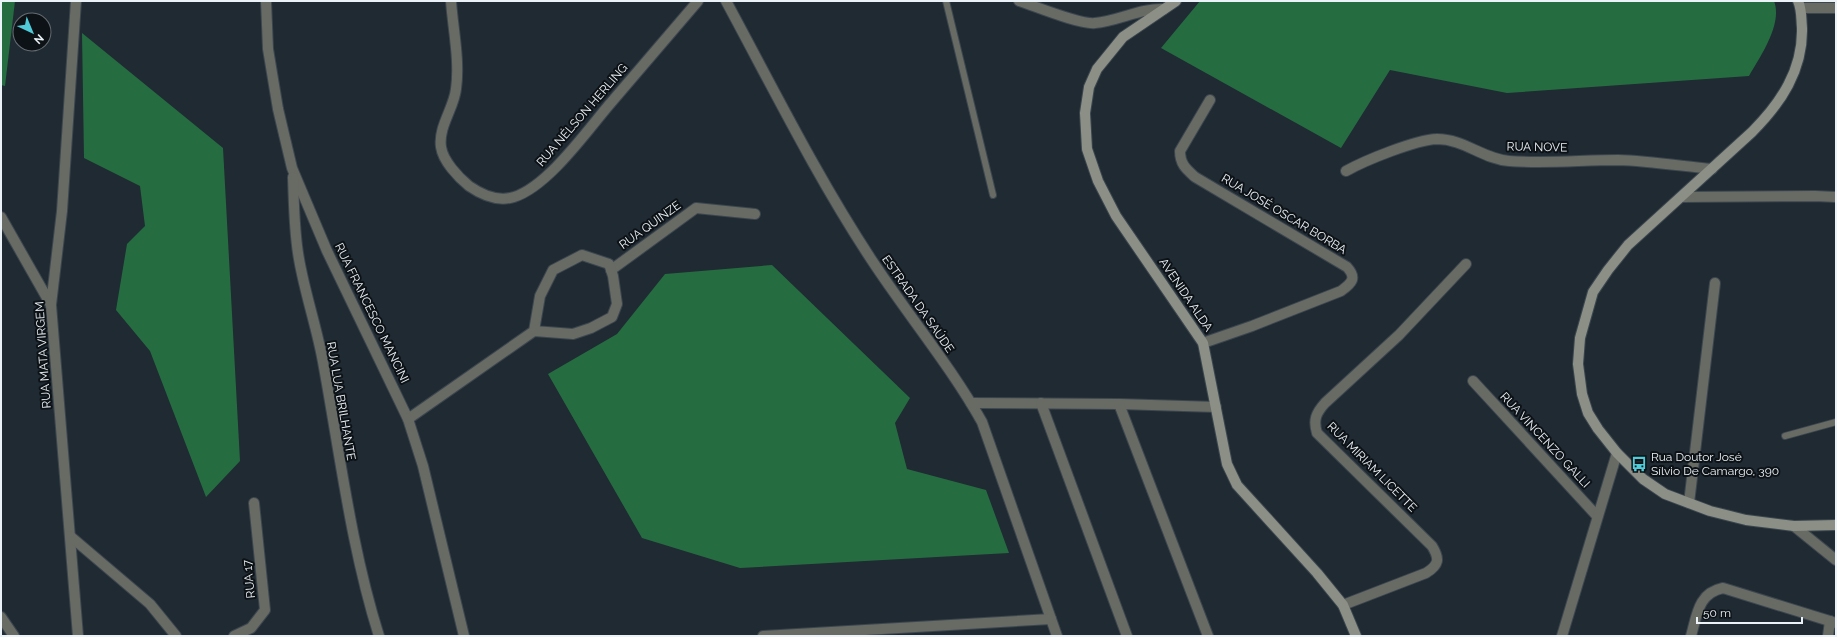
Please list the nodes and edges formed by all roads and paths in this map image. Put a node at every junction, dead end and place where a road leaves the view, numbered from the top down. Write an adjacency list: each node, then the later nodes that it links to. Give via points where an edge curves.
1 (76, 1): 24 (street, RUA MATA VIRGEM, via 62,211)
2 (266, 1): 13 (street, RUA FRANCESCO MANCINI, via 268,49 278,109)
3 (451, 1): 4 (street, RUA NÉLSON HERLING, via 457,72 456,90 441,135 441,147 445,158 462,180 477,192 494,199 514,197 536,185 562,160)
4 (698, 1)
5 (726, 1): 28 (street, ESTRADA DA SAÚDE, via 828,192 872,261)
6 (946, 1): 16 (lane)
7 (1019, 1): 11 (street, via 1093,24 1152,8)
8 (1176, 1): 11 (street, AVENIDA ALDA)
9 (1799, 4): 10 (street); 14 (street, via 1802,32 1800,58 1784,95 1757,128)
10 (1836, 8)
11 (1164, 9): 26 (street, AVENIDA ALDA, via 1123,37 1096,69 1089,87 1085,113 1087,149 1098,181 1116,216)
12 (1210, 100): 26 (street, RUA JOSÉ OSCAR BORBA, via 1180,151 1184,167 1195,177 1347,266 1352,272 1352,279 1341,291)
13 (292, 168): 32 (street, RUA FRANCESCO MANCINI, via 327,251); 51 (street, RUA LUA BRILHANTE, via 298,258 323,361 356,549)
14 (1712, 169): 15 (street, RUA NOVE, via 1620,160 1509,161 1487,156 1454,141 1436,139 1400,149); 17 (street)
15 (1346, 171)
16 (993, 195)
17 (1682, 197): 18 (street); 35 (street, via 1628,245 1608,270 1593,292 1580,338 1578,364 1582,394 1588,413)
18 (1836, 197)
19 (755, 214): 22 (street, RUA QUINZE, via 696,208)
20 (1, 217): 24 (street)
21 (1466, 264): 43 (street, RUA MIRIAM LICETTE, via 1399,335 1316,413 1314,423 1317,433 1432,546 1437,554 1434,568 1426,573)
22 (611, 270): 25 (street, via 617,304 612,317 573,334); 25 (street, via 609,264 582,255 553,270 540,296)
23 (1715, 283): 37 (street)
24 (51, 305): 41 (street, RUA MATA VIRGEM)
25 (534, 331): 32 (street)
26 (1203, 343): 31 (street, AVENIDA ALDA)
27 (1473, 381): 38 (street, RUA VINCENZO GALLI)
28 (971, 403): 29 (street); 45 (street, ESTRADA DA SAÚDE, via 982,422)
29 (1041, 403): 30 (street); 55 (street)
30 (1119, 404): 31 (street); 56 (street)
31 (1216, 407): 43 (street, AVENIDA ALDA, via 1227,464 1238,485)
32 (408, 419): 52 (street, RUA FRANCESCO MANCINI, via 423,466)
33 (1836, 422): 34 (lane)
34 (1785, 436)
35 (1617, 453): 37 (street, via 1643,479 1665,494); 38 (street)
36 (254, 503): 50 (street, RUA 17, via 265,610 251,628)
37 (1689, 503): 40 (street, via 1746,520)
38 (1597, 516): 58 (street)
39 (1836, 525): 40 (street)
40 (1794, 526): 42 (street)
41 (70, 536): 48 (street, RUA MATA VIRGEM); 49 (street, via 150,604)
42 (1836, 560)
43 (1343, 605): 57 (street, AVENIDA ALDA)
44 (1, 617): 47 (street)
45 (1051, 619): 53 (street); 54 (street, ESTRADA DA SAÚDE)
46 (1833, 622): 59 (street, via 1723,588 1713,590 1700,604); 60 (street)
47 (14, 636)
48 (78, 636)
49 (176, 636)
50 (234, 636)
51 (379, 636)
52 (464, 636)
53 (763, 636)
54 (1057, 636)
55 (1127, 636)
56 (1208, 636)
57 (1356, 636)
58 (1562, 636)
59 (1691, 636)
60 (1828, 636)

